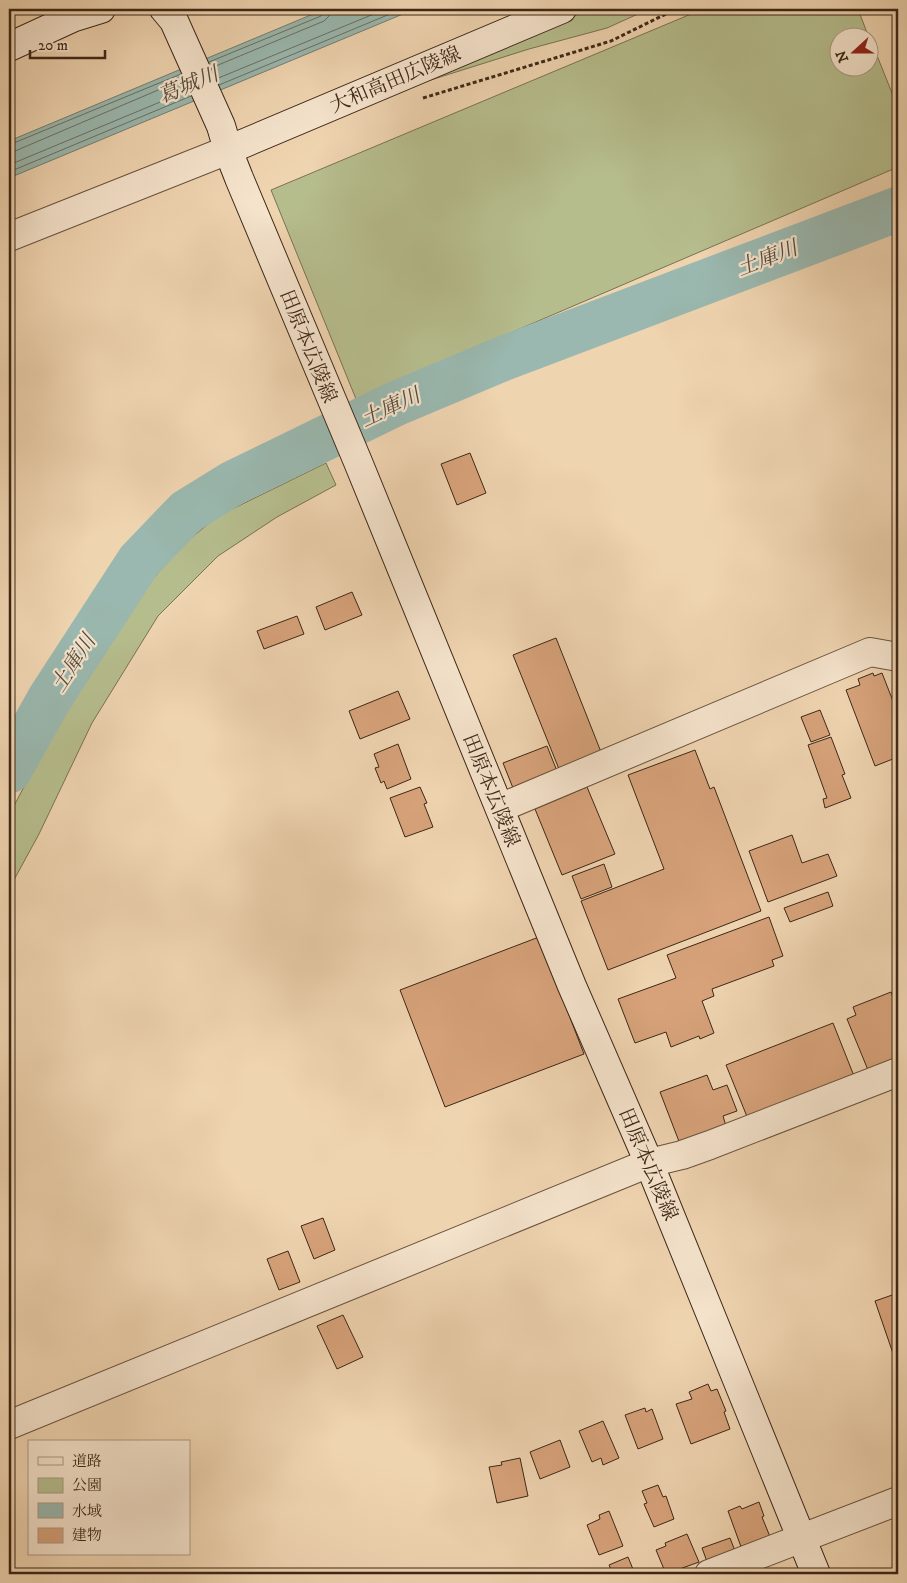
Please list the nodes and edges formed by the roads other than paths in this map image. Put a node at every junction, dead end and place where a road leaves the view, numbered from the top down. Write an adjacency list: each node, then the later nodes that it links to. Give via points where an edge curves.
1 (101, 9): 4 (main road, via 72,18)
2 (562, 9): 5 (main road, 大和高田広陵線)
3 (169, 15): 5 (main road, 田原本広陵線)
4 (9, 47)
5 (225, 138): 6 (main road, 大和高田広陵線); 8 (main road, 田原本広陵線)
6 (9, 237)
7 (898, 657): 8 (main road, via 870,652)
8 (500, 808): 10 (main road, 田原本広陵線)
9 (898, 1072): 10 (main road, via 710,1145)
10 (649, 1163): 11 (main road); 13 (main road, 田原本広陵線)
11 (9, 1425)
12 (898, 1501): 13 (main road)
13 (802, 1538): 14 (main road); 15 (main road, 田原本広陵線)
14 (709, 1574)
15 (816, 1574)

